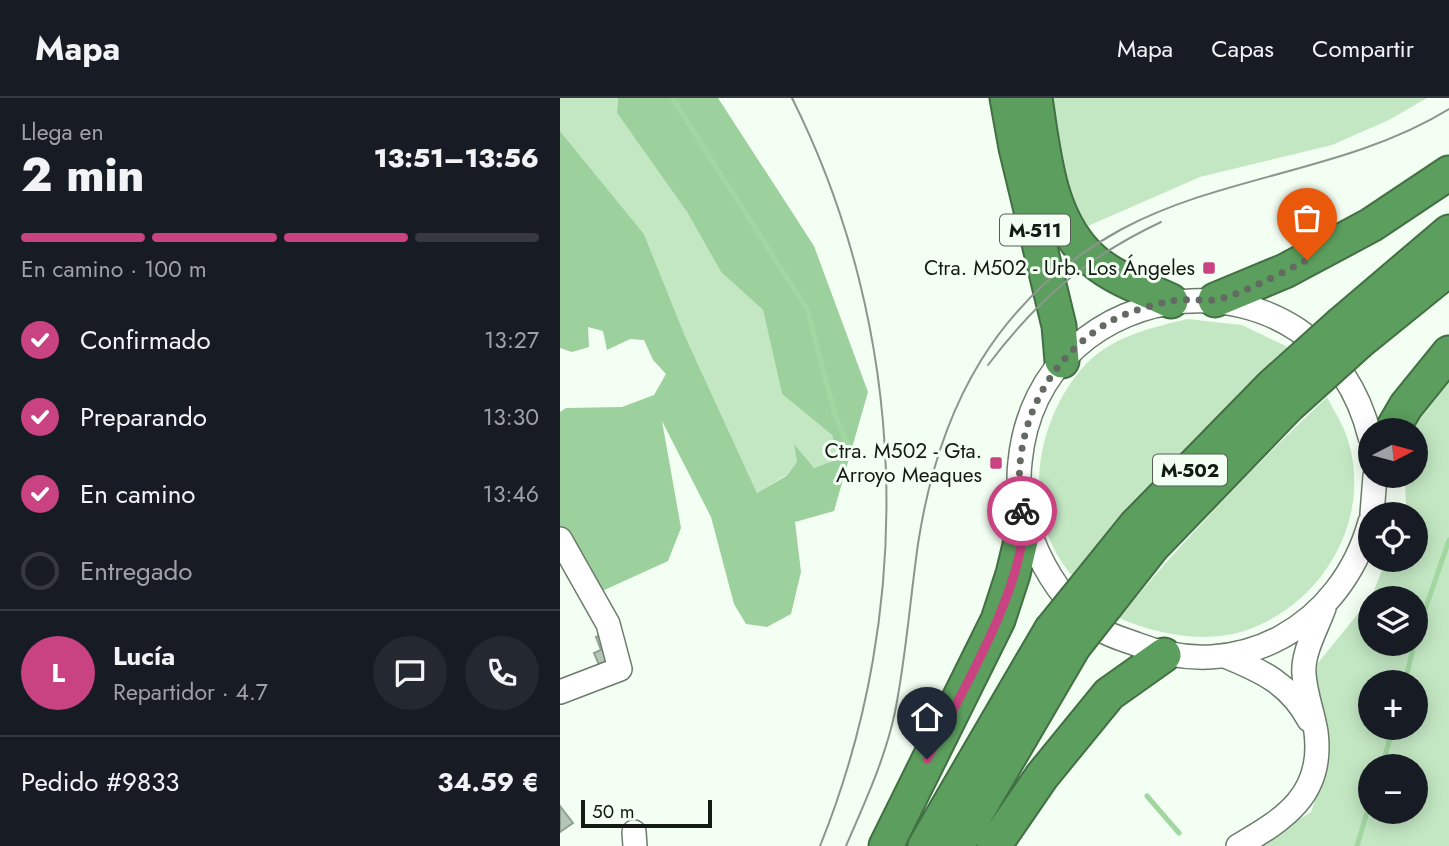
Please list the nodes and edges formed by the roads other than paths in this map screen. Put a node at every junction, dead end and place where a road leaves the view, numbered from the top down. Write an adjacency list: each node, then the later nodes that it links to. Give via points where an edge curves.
1 (1007, 98): 10 (highway, M-511, via 1059,326)
2 (1035, 98): 7 (highway, M-511, via 1051,191 1067,229 1095,261)
3 (1449, 173): 6 (highway, via 1371,225 1285,271)
4 (1449, 232): 8 (highway, M-502)
5 (1449, 269): 8 (highway, M-502)
6 (1215, 300): 7 (street, M-511); 11 (street, M-511, via 1263,311 1305,335 1340,369)
7 (1171, 301): 10 (street, M-511, via 1111,321)
8 (1351, 333): 17 (highway, M-502, bridge, via 1289,407)
9 (1449, 353): 12 (highway)
10 (1062, 361): 13 (street, M-511, via 1041,391 1027,425 1019,493)
11 (1365, 418)
12 (1399, 418)
13 (1025, 524): 18 (street, M-511, via 1053,584 1102,630); 22 (highway, via 998,620)
14 (560, 538): 20 (street, via 608,624 620,669)
15 (1358, 558): 16 (street, M-511)
16 (1325, 605): 19 (street, M-511, via 1296,629 1262,646); 21 (street, via 1304,660)
17 (1062, 638): 23 (highway, M-502); 24 (highway, M-502)
18 (1164, 655): 19 (street, M-511); 25 (highway, via 1109,694 1042,776)
19 (1225, 656): 21 (street, via 1278,681 1293,695)
20 (560, 692)
21 (1316, 735): 26 (street, via 1317,765 1301,800 1280,822)
22 (886, 846)
23 (926, 846)
24 (957, 846)
25 (994, 846)
26 (1238, 846)

